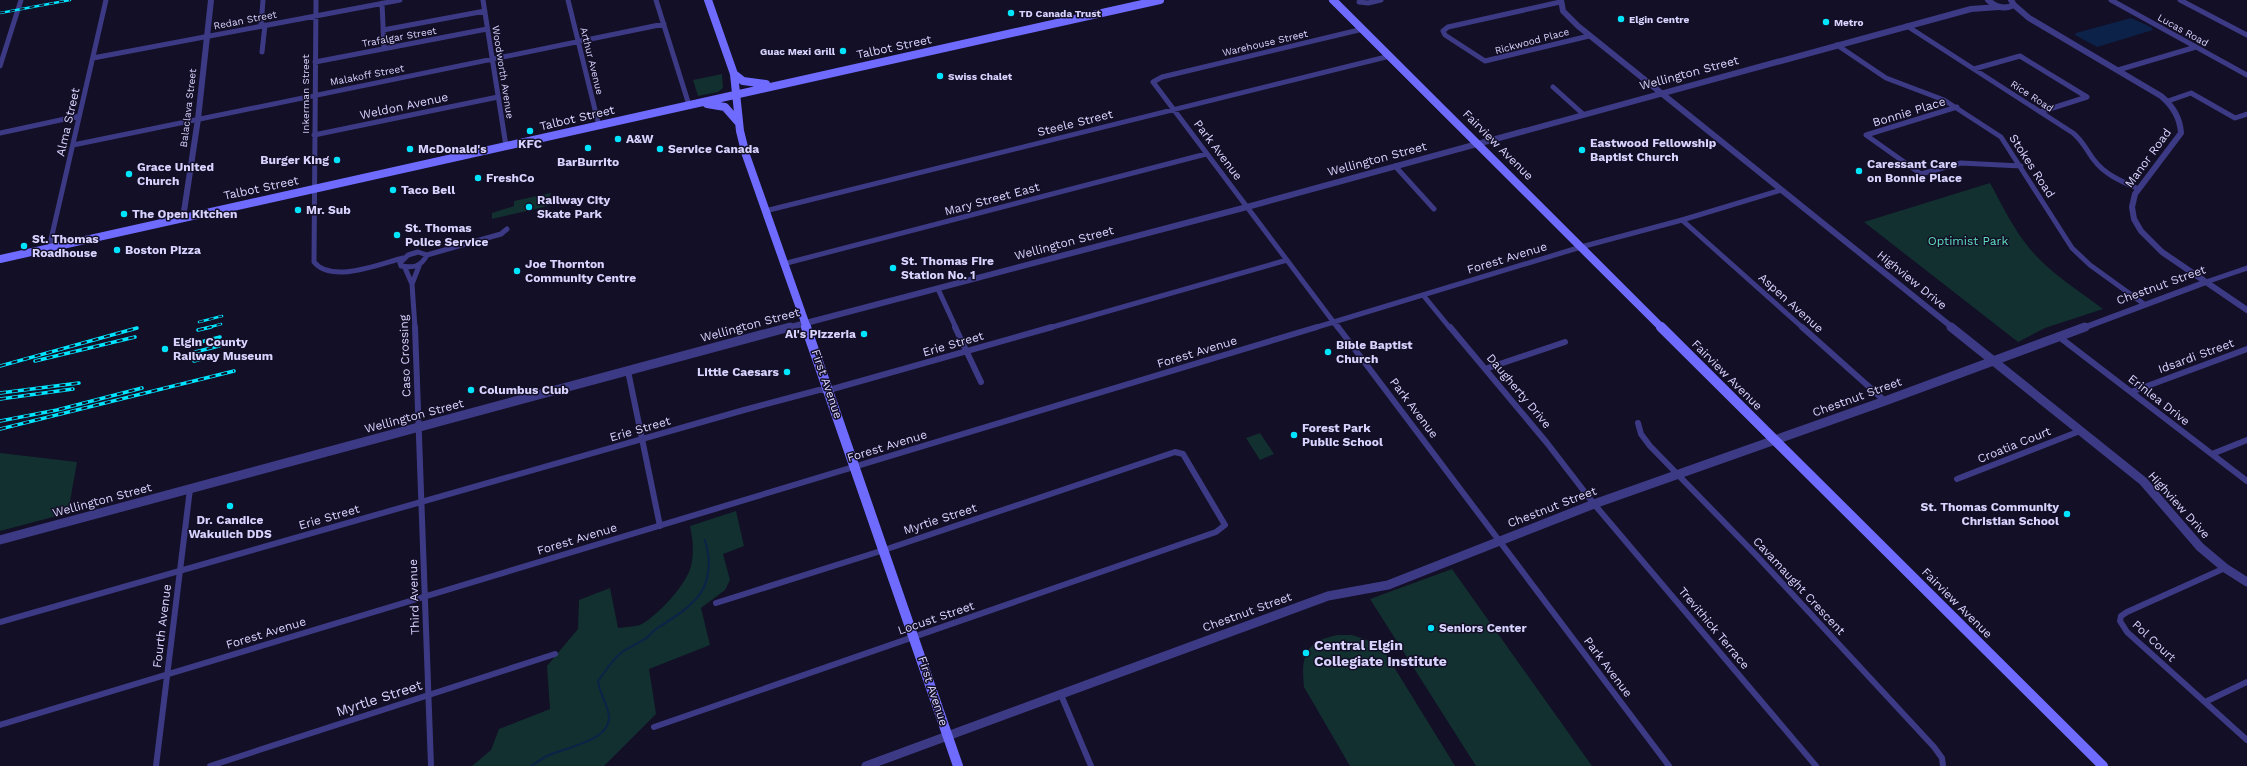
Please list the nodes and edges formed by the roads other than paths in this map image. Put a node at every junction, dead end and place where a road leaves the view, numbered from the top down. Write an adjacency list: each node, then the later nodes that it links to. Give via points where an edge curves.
1 (21, 0): 46 (street)
2 (106, 0): 43 (street, Alma Street)
3 (211, 0): 35 (street, Balaclava Street)
4 (263, 0): 29 (street)
5 (316, 0): 26 (street, Inkerman Street)
6 (400, 0): 22 (street, Redan Street)
7 (483, 0): 25 (street, Woodworth Avenue)
8 (568, 0): 37 (street, Arthur Avenue)
9 (656, 0): 28 (street)
10 (708, 0): 49 (main road, First Avenue)
11 (1160, 0): 52 (main road, Talbot Street)
12 (1381, 0): 19 (street)
13 (1988, 0): 23 (street); 24 (street, Wellington Street, via 1970,7)
14 (2111, 0): 39 (street, Lucas Road)
15 (2180, 0): 21 (street)
16 (2194, 0): 21 (street)
17 (1334, 1): 32 (main road, Fairview Avenue)
18 (1561, 1): 36 (street, Highview Drive, via 1567,16); 36 (street, Rickwood Place, via 1448,27 1443,32 1485,62)
19 (1359, 2)
20 (2014, 2): 23 (street, Wellington Street); 27 (street, Manor Road)
21 (2185, 3): 34 (street)
22 (382, 4): 26 (street, Redan Street); 33 (street)
23 (2001, 7): 24 (street, Wellington Street); 27 (street)
24 (1971, 10): 30 (street, Wellington Street)
25 (485, 11): 31 (street, Woodworth Avenue); 33 (street)
26 (314, 16): 29 (street, Redan Street); 45 (street, Inkerman Street)
27 (2029, 18): 48 (street, Manor Road)
28 (664, 24): 37 (street, Malakoff Street); 59 (street)
29 (263, 26): 35 (street, Redan Street); 41 (street)
30 (1907, 26): 38 (street, Wellington Street); 47 (street, Rice Road)
31 (487, 29): 40 (street, Trafalgar Street); 44 (street, Woodworth Avenue)
32 (1363, 29): 42 (main road, Fairview Avenue); 50 (street, Warehouse Street)
33 (383, 30): 40 (street)
34 (2247, 35)
35 (207, 36): 43 (street, Redan Street); 66 (street, Balaclava Street)
36 (1589, 36): 54 (street, Highview Drive)
37 (578, 42): 44 (street, Malakoff Street); 68 (street, Arthur Avenue)
38 (1837, 46): 54 (street, Wellington Street); 60 (street, Stokes Road, via 1886,78)
39 (2196, 47): 48 (street); 51 (street, Lucas Road)
40 (384, 48): 45 (street, Trafalgar Street)
41 (262, 52)
42 (1390, 56): 61 (street, Steele Street); 71 (main road, Fairview Avenue)
43 (93, 58): 65 (street, Alma Street)
44 (493, 59): 56 (street, Malakoff Street); 57 (street, Woodworth Avenue)
45 (315, 62): 56 (street, Inkerman Street)
46 (0, 66)
47 (1974, 69): 62 (street, Rice Road); 62 (street, via 2020,56 2087,97)
48 (2118, 70): 58 (street, Manor Road)
49 (734, 74): 52 (main road, via 743,81 759,84); 55 (main road, First Avenue)
50 (1172, 75): 61 (street, Park Avenue, via 1157,78 1153,82)
51 (2247, 75)
52 (784, 83): 55 (main road, Talbot Street)
53 (1553, 86): 63 (street)
54 (1660, 93): 63 (street, Wellington Street); 79 (street, Highview Drive)
55 (736, 94): 59 (main road, Talbot Street); 67 (main road, First Avenue)
56 (314, 95): 66 (street, Malakoff Street); 70 (street, Inkerman Street)
57 (498, 97): 70 (street, Weldon Avenue); 73 (street, Woodworth Avenue)
58 (2168, 101): 64 (street, via 2191,93 2235,118); 78 (street, Manor Road, via 2175,111 2181,133)
59 (693, 104): 67 (main road, via 716,104 725,107); 68 (main road, Talbot Street)
60 (1957, 107): 76 (street, Stokes Road, via 2001,137); 76 (street, Bonnie Place, via 1866,135 1921,174 1961,163)
61 (1173, 109): 74 (street, Park Avenue); 82 (street, Steele Street)
62 (2040, 112): 78 (street, Rice Road, via 2079,138 2105,171)
63 (1584, 114): 71 (street, Wellington Street)
64 (2247, 114)
65 (79, 116): 69 (street); 72 (street, Alma Street)
66 (198, 119): 72 (street, Malakoff Street); 83 (street, Balaclava Street)
67 (739, 123): 82 (main road, First Avenue, via 746,155)
68 (599, 126): 73 (main road, Talbot Street)
69 (0, 132)
70 (314, 135): 77 (street, Inkerman Street)
71 (1478, 143): 75 (street, Wellington Street); 86 (main road, Fairview Avenue)
72 (73, 145): 87 (street, Alma Street)
73 (506, 146): 77 (main road, Talbot Street)
74 (1206, 154): 80 (street, Park Avenue); 93 (street, Mary Street East)
75 (1395, 166): 80 (street, Wellington Street); 81 (street)
76 (2021, 166): 101 (street, Stokes Road, via 2072,248 2090,265)
77 (315, 189): 83 (main road, Talbot Street); 92 (street, via 314,258 319,269 339,272)
78 (2139, 189): 97 (street, Manor Road, via 2131,205 2133,217 2141,231 2161,251)
79 (1781, 190): 84 (street, Forest Avenue); 109 (street, Highview Drive)
80 (1247, 207): 91 (street, Park Avenue); 99 (street, Wellington Street)
81 (1434, 209)
82 (765, 211): 93 (main road, First Avenue)
83 (183, 218): 87 (main road, Talbot Street)
84 (1682, 220): 86 (street, Forest Avenue); 115 (street, Aspen Avenue)
85 (507, 229): 88 (street, via 501,234)
86 (1581, 247): 100 (street, Forest Avenue); 121 (main road, Fairview Avenue)
87 (49, 248): 90 (main road, Talbot Street)
88 (426, 255): 89 (street, via 418,252); 95 (street, Caso Crossing, via 426,261)
89 (403, 258): 92 (street); 94 (street)
90 (0, 259)
91 (1287, 260): 103 (street, Park Avenue); 108 (street, Erie Street)
92 (379, 263): 94 (street)
93 (783, 264): 104 (main road, First Avenue)
94 (403, 266): 95 (street); 98 (street, Caso Crossing)
95 (420, 266): 98 (street, Caso Crossing)
96 (2247, 268): 97 (street, Chestnut Street)
97 (2206, 282): 101 (street, Chestnut Street); 102 (street, Manor Road)
98 (412, 284): 117 (street, Caso Crossing)
99 (938, 289): 104 (street, Wellington Street); 108 (street)
100 (1423, 295): 103 (street, Forest Avenue); 110 (street, Daugherty Drive)
101 (2144, 304): 105 (street, Chestnut Street)
102 (2247, 310)
103 (1334, 321): 124 (street, Forest Avenue); 133 (street, Park Avenue)
104 (804, 323): 111 (street, Wellington Street); 113 (main road, First Avenue)
105 (2058, 336): 109 (street, Chestnut Street); 114 (street, Erinlea Drive)
106 (1565, 342): 110 (street)
107 (2247, 349): 114 (street, Idsardi Street)
108 (966, 351): 112 (street); 113 (street, Erie Street)
109 (1994, 361): 115 (street, Chestnut Street); 118 (street, Highview Drive)
110 (1485, 369): 130 (street, Daugherty Drive)
111 (628, 371): 117 (street, Wellington Street); 119 (street)
112 (981, 382)
113 (829, 390): 119 (street, Erie Street, via 819,390); 124 (main road, First Avenue)
114 (2131, 392): 123 (street, Erinlea Drive)
115 (1885, 401): 121 (street, Chestnut Street)
116 (1638, 423): 125 (street, Cavamaught Crescent, via 1645,440)
117 (418, 427): 128 (street, Wellington Street); 129 (street, Third Avenue)
118 (2080, 431): 126 (street, Croatia Court); 135 (street, Highview Drive, via 2148,486 2197,543)
119 (641, 440): 129 (street, Erie Street); 131 (street)
120 (2247, 440): 123 (street)
121 (1775, 441): 125 (street, Chestnut Street); 161 (main road, Fairview Avenue)
122 (1171, 454): 134 (street, Myrtie Street); 141 (street, Locust Street, via 1183,454 1224,522 1224,527 1216,532)
123 (2212, 454): 127 (street, Erinlea Drive)
124 (855, 467): 131 (street, Forest Avenue); 134 (main road, First Avenue)
125 (1675, 474): 130 (street, Chestnut Street); 160 (street, Cavamaught Crescent, via 1757,556 1934,747 1942,758)
126 (1957, 479)
127 (2247, 481)
128 (190, 489): 132 (street, Wellington Street); 136 (street, Fourth Avenue)
129 (421, 502): 136 (street, Erie Street); 138 (street, Third Avenue)
130 (1594, 504): 133 (street, Chestnut Street); 159 (street, Trevithick Terrace)
131 (660, 526): 138 (street, Forest Avenue)
132 (0, 540)
133 (1500, 541): 145 (street, Chestnut Street, via 1388,585 1328,596); 158 (street, Park Avenue)
134 (884, 550): 139 (street, Myrtie Street); 141 (main road, First Avenue)
135 (2225, 568): 137 (street, Highview Drive); 147 (street, Pol Court, via 2126,612 2120,621 2127,632)
136 (180, 571): 140 (street, Erie Street); 143 (street, Fourth Avenue)
137 (2247, 582)
138 (425, 597): 143 (street, Forest Avenue); 146 (street, Third Avenue)
139 (716, 603)
140 (0, 622)
141 (915, 637): 149 (street, Locust Street); 150 (main road, First Avenue)
142 (556, 654): 146 (street, Myrtle Street)
143 (167, 674): 148 (street, Forest Avenue); 152 (street, Fourth Avenue)
144 (2247, 682): 147 (street)
145 (1061, 695): 150 (street, Chestnut Street); 157 (street)
146 (428, 696): 153 (street, Myrtle Street); 154 (street, Third Avenue)
147 (2205, 702): 151 (street, Pol Court)
148 (0, 725)
149 (654, 727)
150 (948, 736): 155 (street, Chestnut Street); 156 (main road, First Avenue)
151 (2247, 740)
152 (156, 766)
153 (210, 766)
154 (430, 766)
155 (866, 766)
156 (958, 766)
157 (1091, 766)
158 (1669, 766)
159 (1816, 766)
160 (1943, 766)
161 (2104, 766)

